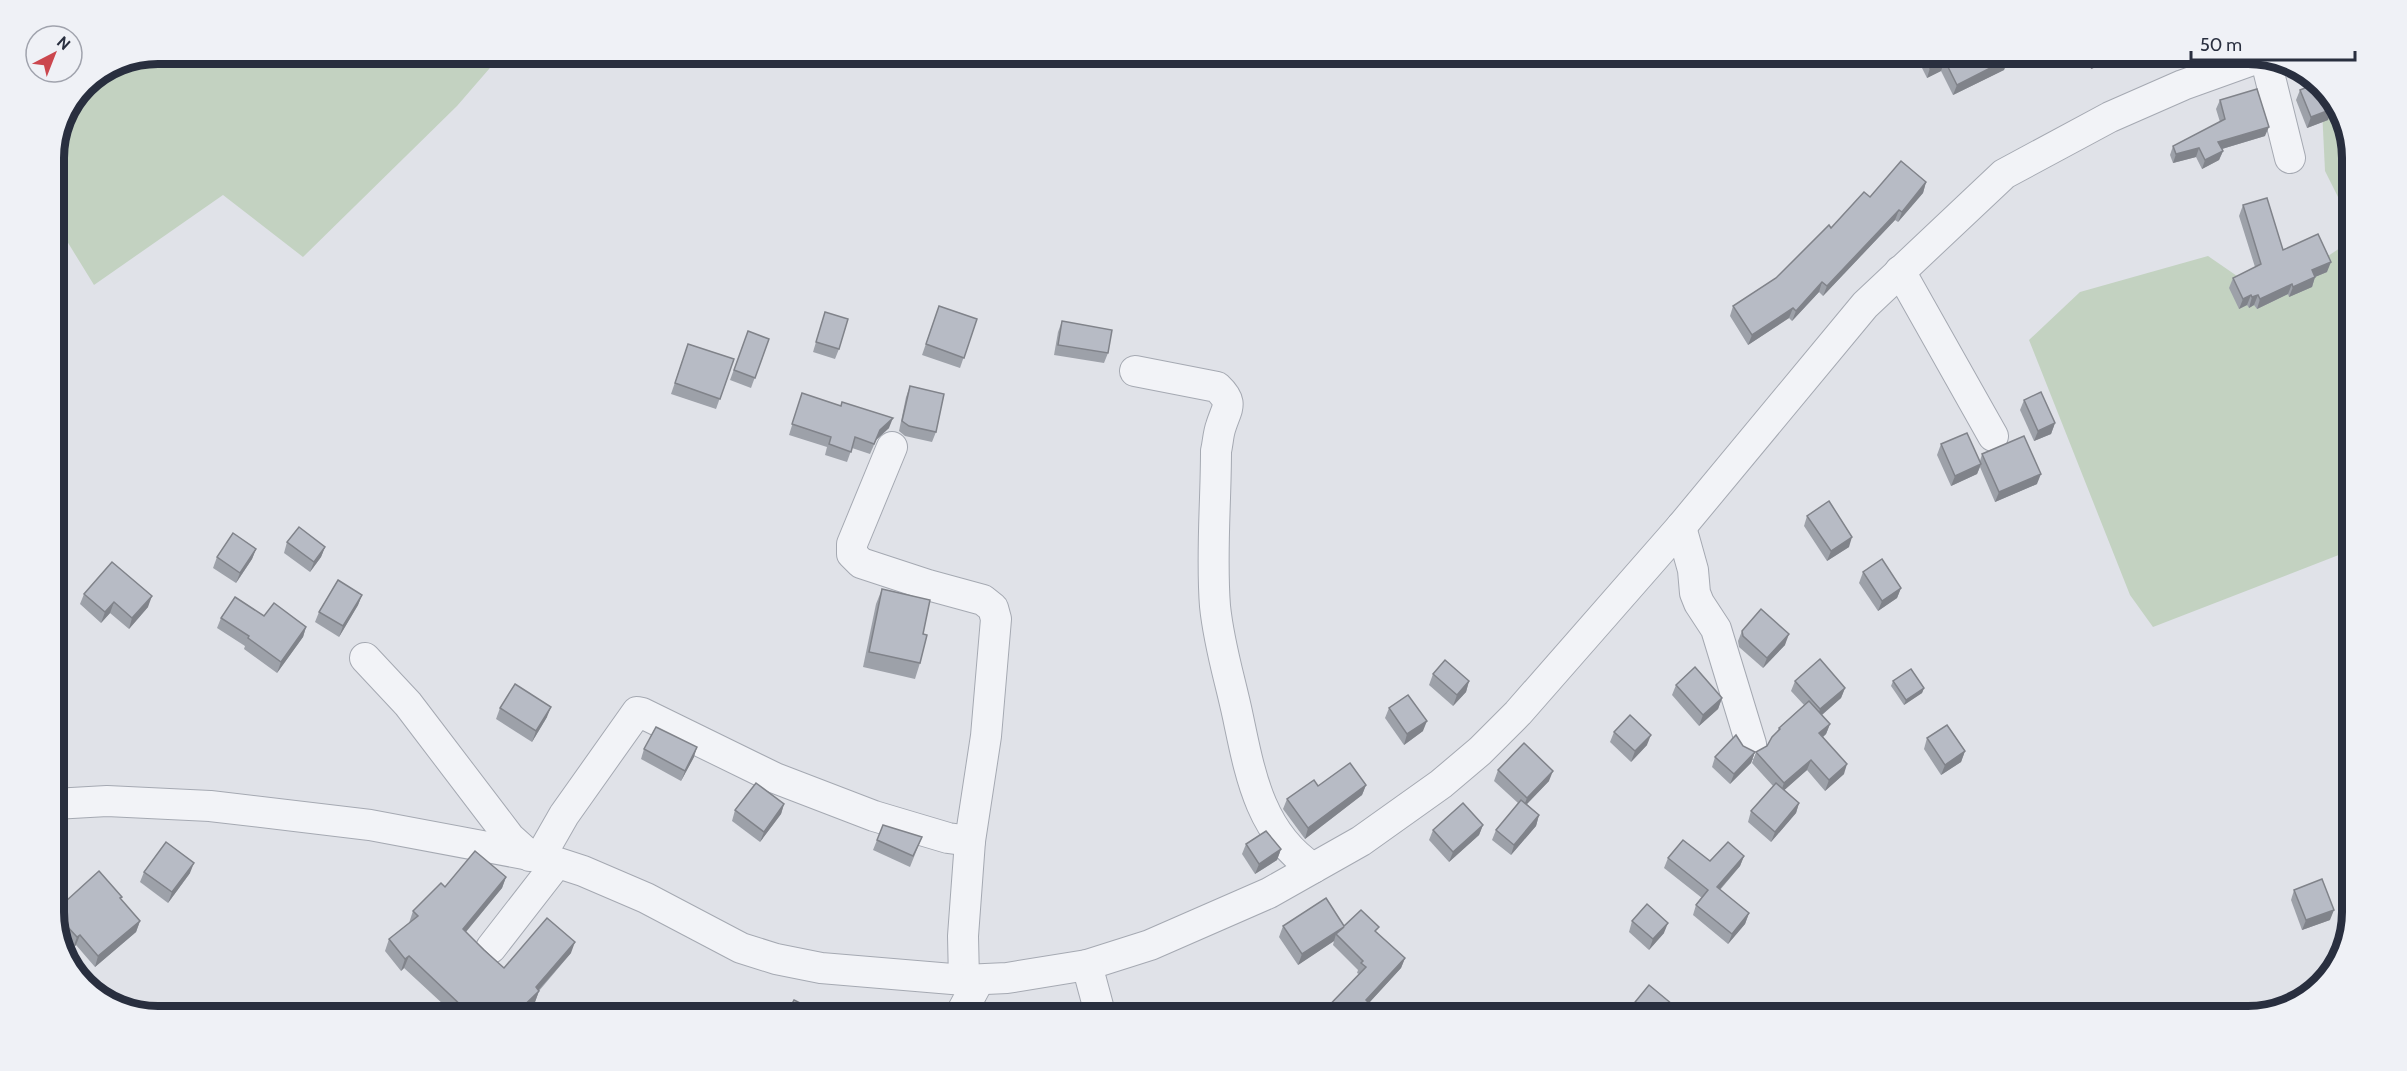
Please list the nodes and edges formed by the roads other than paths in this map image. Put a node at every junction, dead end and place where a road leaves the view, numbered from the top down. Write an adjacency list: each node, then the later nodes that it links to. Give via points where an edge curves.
1 (2240, 65): 4 (street, via 2110,117 2004,174)
2 (2265, 66): 3 (street)
3 (2290, 158)
4 (1900, 271): 6 (street); 8 (street, via 1865,305)
5 (1135, 371): 14 (street, via 1217,387 1226,395 1229,406 1216,451 1215,604 1222,654 1259,801 1292,850)
6 (1993, 436)
7 (892, 447): 12 (street, via 852,544 852,554 861,563 983,600 993,608 996,619 986,736)
8 (1681, 527): 10 (street, via 1695,593 1716,629); 14 (street, via 1480,751 1361,841)
9 (365, 658): 13 (street, via 408,704 510,838)
10 (1751, 744)
11 (65, 803): 13 (street, via 107,801 210,806 370,825)
12 (970, 841): 13 (street, via 874,816 775,778 637,712 564,815); 17 (street, via 963,936)
13 (542, 858): 15 (street); 17 (street, via 646,898 741,948 776,959 821,968)
14 (1313, 867): 16 (street, via 1269,893 1160,940)
15 (491, 948)
16 (1087, 965): 17 (street); 19 (street)
17 (971, 980): 18 (street)
18 (963, 1006)
19 (1098, 1006)

